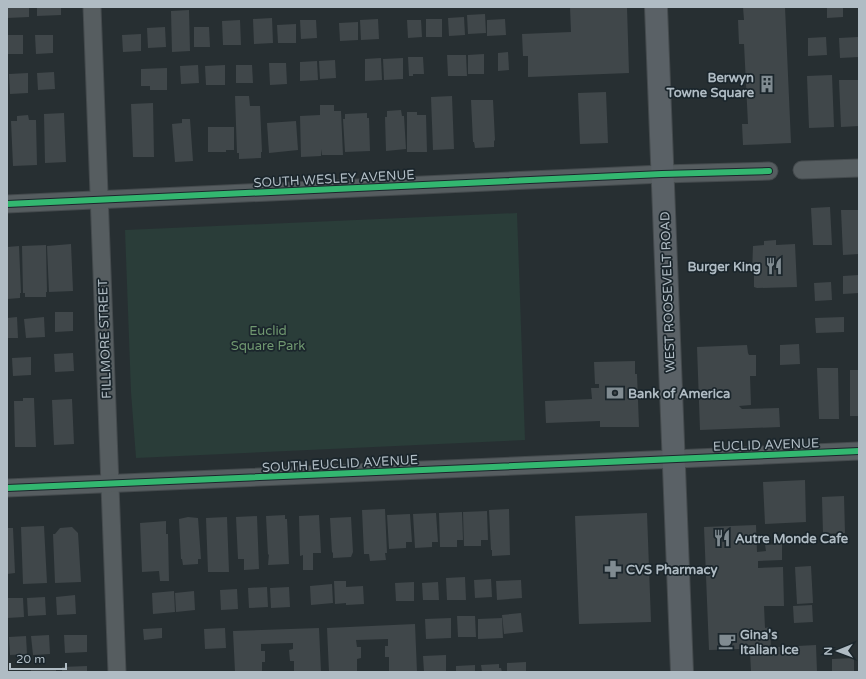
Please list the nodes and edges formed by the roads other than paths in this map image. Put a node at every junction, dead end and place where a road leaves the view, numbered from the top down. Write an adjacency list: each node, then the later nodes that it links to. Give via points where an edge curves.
1 (92, 7): 7 (street, FILLMORE STREET)
2 (656, 7): 6 (main road, WEST ROOSEVELT ROAD)
3 (859, 168): 4 (street)
4 (802, 170)
5 (769, 171): 6 (street, SOUTH WESLEY AVENUE)
6 (662, 174): 7 (street, SOUTH WESLEY AVENUE); 10 (main road, WEST ROOSEVELT ROAD)
7 (99, 200): 8 (street, SOUTH WESLEY AVENUE); 11 (street, FILLMORE STREET)
8 (7, 204)
9 (859, 451): 10 (street, EUCLID AVENUE)
10 (674, 459): 11 (street, SOUTH EUCLID AVENUE); 14 (main road, WEST ROOSEVELT ROAD)
11 (110, 484): 12 (street, SOUTH EUCLID AVENUE); 13 (street, FILLMORE STREET)
12 (7, 488)
13 (117, 672)
14 (682, 672)

